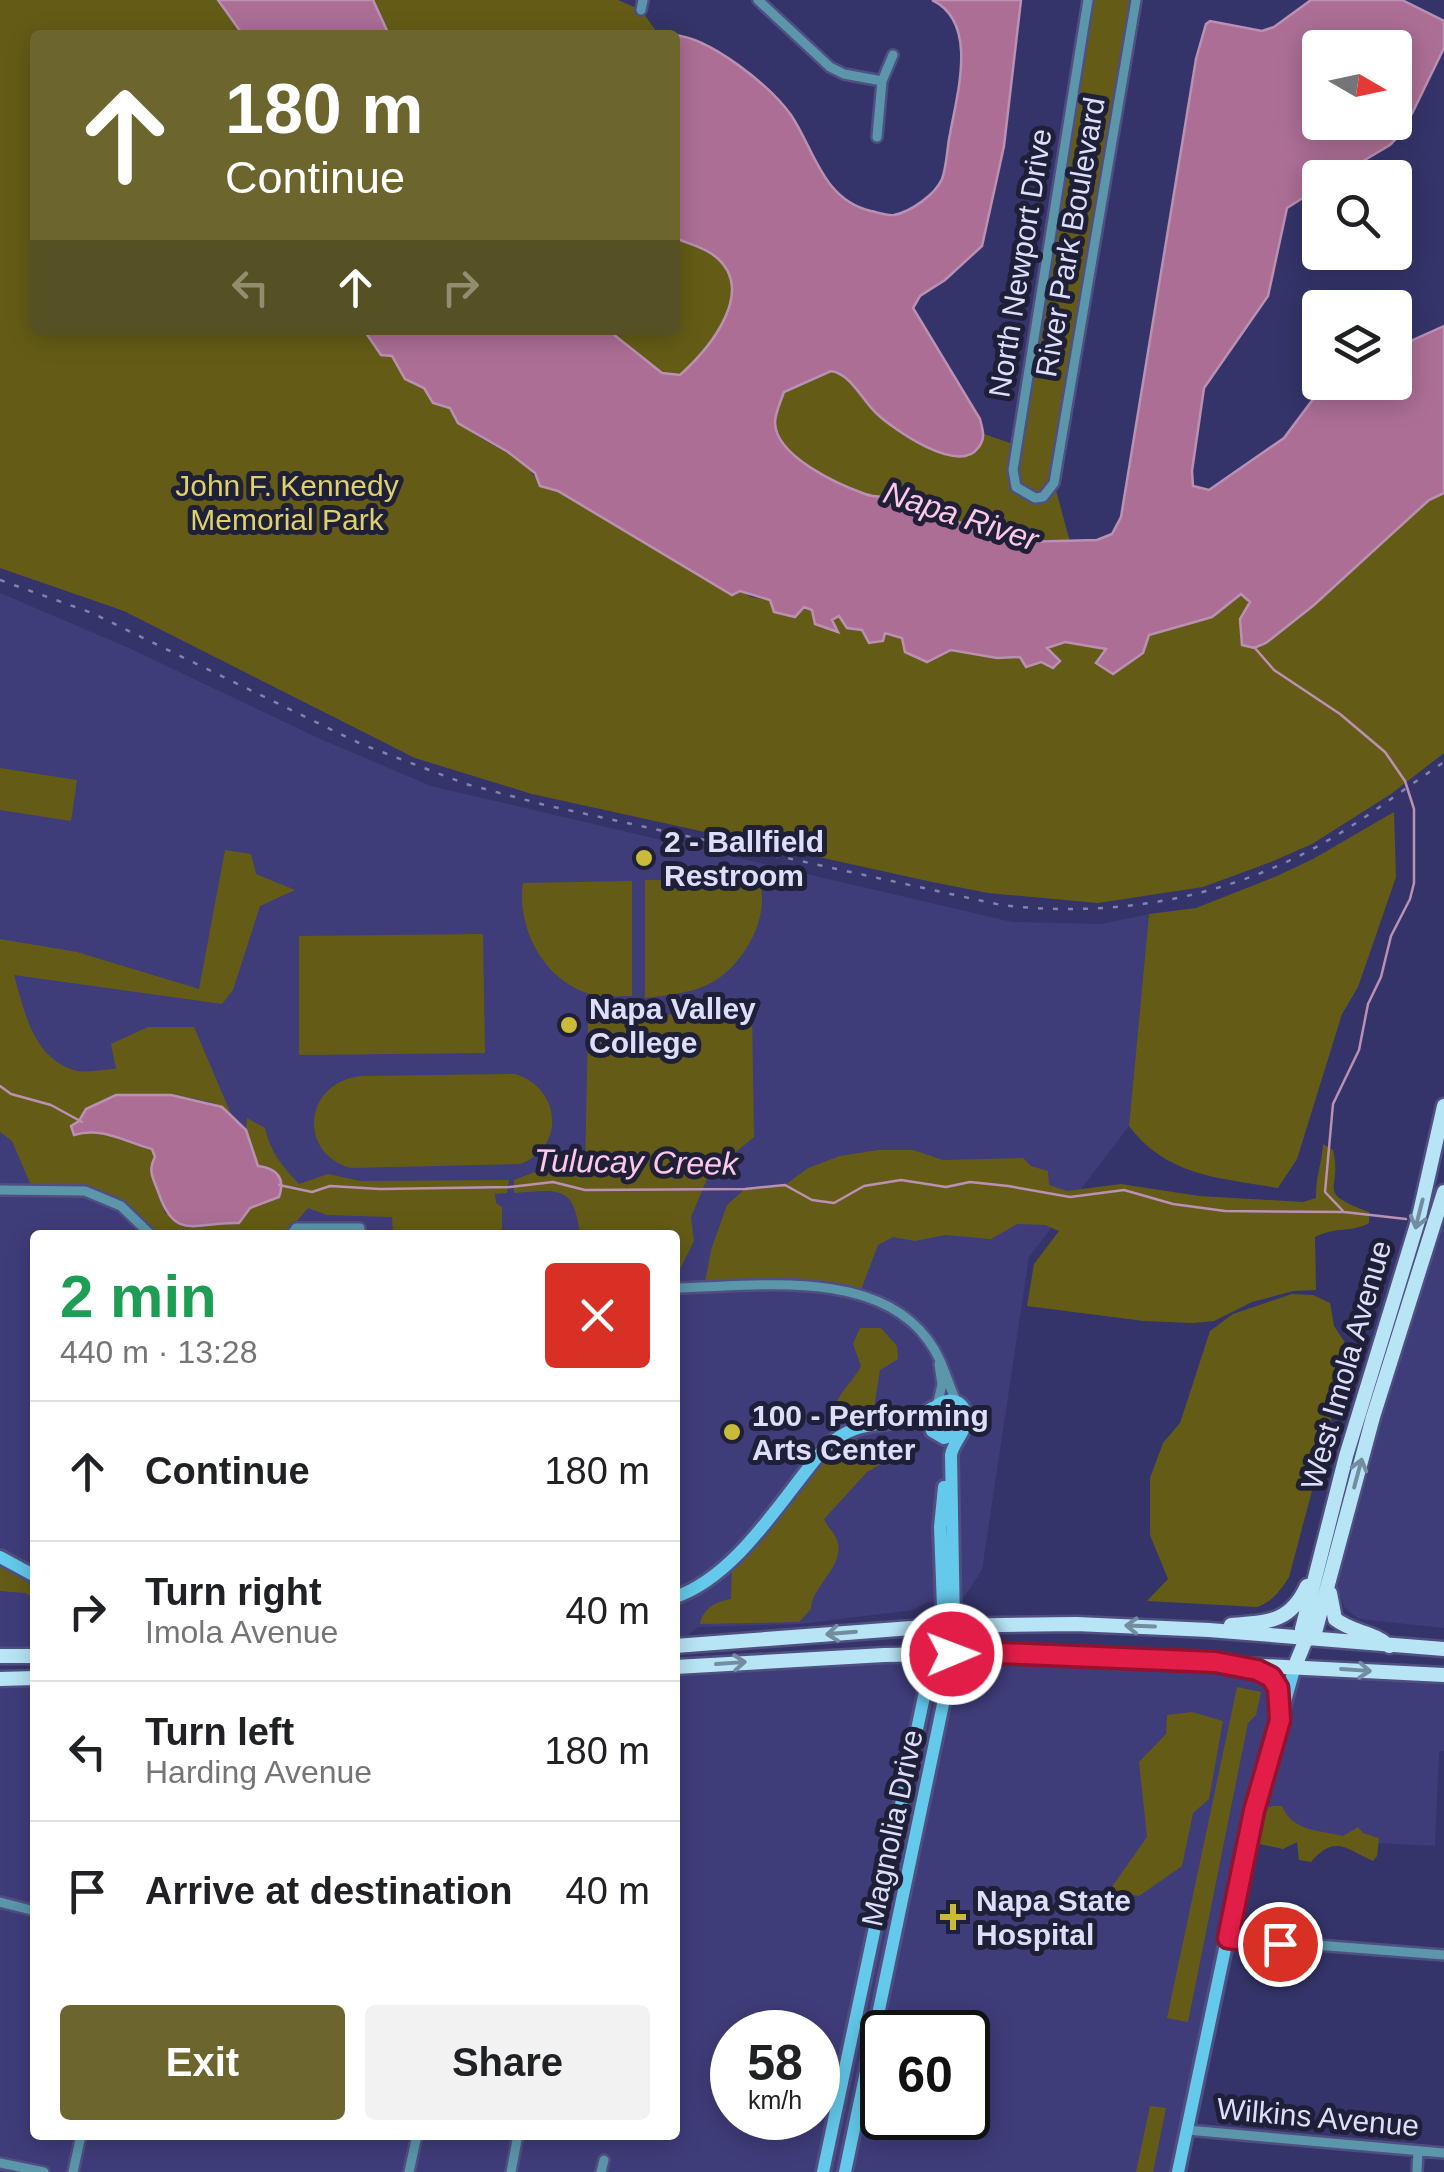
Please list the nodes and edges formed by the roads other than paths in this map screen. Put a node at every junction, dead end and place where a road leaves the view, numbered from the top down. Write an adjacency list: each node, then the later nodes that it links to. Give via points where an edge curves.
1 (758, 0): 5 (street, via 830,67)
2 (1088, 0): 7 (street, North Newport Drive, via 1013,470 1026,496 1043,497)
3 (1136, 0): 7 (street, River Park Boulevard)
4 (893, 55): 5 (street)
5 (882, 81): 6 (street)
6 (877, 136)
7 (1054, 483)
8 (1444, 1106): 15 (main road, West Imola Avenue, one-way to 15)
9 (0, 1190): 11 (street, via 85,1191 121,1206)
10 (1444, 1192): 15 (main road, West Imola Avenue)
11 (146, 1230)
12 (295, 1230): 13 (street)
13 (360, 1230)
14 (680, 1288): 16 (street, via 787,1285 859,1295 907,1318)
15 (1386, 1351): 22 (main road, West Imola Avenue); 24 (main road, West Imola Avenue, one-way to 15)
16 (938, 1356): 17 (street); 18 (street, via 942,1384)
17 (957, 1402): 18 (street); 20 (street, Magnolia Drive, via 966,1418)
18 (935, 1405): 19 (street); 21 (street, Magnolia Drive, via 928,1418)
19 (896, 1420): 21 (street); 26 (street, via 867,1423 836,1438 724,1568)
20 (960, 1433): 21 (street); 27 (street, Magnolia Drive, via 951,1455)
21 (935, 1434): 27 (street, Magnolia Drive, via 943,1448)
22 (1328, 1524): 28 (main road, via 1308,1584 1291,1611 1258,1623); 29 (main road, West Imola Avenue, via 1302,1629)
23 (0, 1557): 25 (street)
24 (1332, 1567): 29 (main road, West Imola Avenue, via 1316,1629); 31 (main road, via 1334,1618)
25 (30, 1573)
26 (680, 1595)
27 (946, 1626): 28 (main road, one-way to 27); 30 (main road, one-way to 30); 33 (street, Magnolia Drive); 34 (street, Magnolia Drive)
28 (1188, 1628): 29 (main road)
29 (1306, 1639): 31 (main road); 38 (main road, West Imola Avenue)
30 (680, 1645)
31 (1390, 1646): 32 (main road)
32 (1444, 1649)
33 (952, 1654): 34 (main road); 37 (main road); 44 (street, Magnolia Drive)
34 (934, 1655): 39 (main road, one-way to 34); 43 (street, Magnolia Drive)
35 (0, 1656): 36 (main road)
36 (30, 1656)
37 (1215, 1662): 38 (main road); 45 (street, via 1271,1677)
38 (1295, 1666): 40 (main road, one-way to 40); 45 (street)
39 (680, 1667)
40 (1444, 1675)
41 (30, 1678): 42 (main road)
42 (0, 1679)
43 (921, 1709): 44 (street); 48 (street, Magnolia Drive)
44 (942, 1713): 49 (street, Magnolia Drive)
45 (1280, 1720): 50 (street)
46 (0, 1902): 47 (street)
47 (30, 1909)
48 (874, 1928): 49 (street); 51 (street, Magnolia Drive)
49 (896, 1933): 53 (street, Magnolia Drive)
50 (1228, 1938): 52 (street); 54 (street)
51 (869, 1953): 53 (street); 67 (street, Magnolia Drive)
52 (1444, 1955)
53 (890, 1957): 68 (street, Magnolia Drive)
54 (1187, 2130): 58 (street, Wilkins Avenue); 69 (street)
55 (80, 2140): 63 (street)
56 (416, 2140): 64 (street)
57 (517, 2140): 65 (street)
58 (1418, 2151): 59 (street, Wilkins Avenue); 70 (street)
59 (1444, 2153)
60 (604, 2160): 66 (street)
61 (0, 2162): 62 (street)
62 (44, 2172)
63 (73, 2172)
64 (409, 2172)
65 (511, 2172)
66 (602, 2172)
67 (823, 2172)
68 (845, 2172)
69 (1178, 2172)
70 (1416, 2172)

